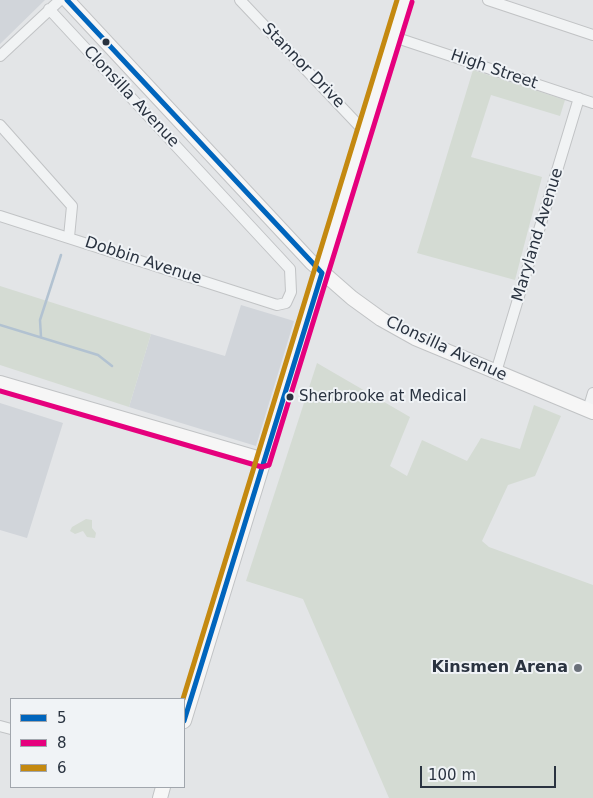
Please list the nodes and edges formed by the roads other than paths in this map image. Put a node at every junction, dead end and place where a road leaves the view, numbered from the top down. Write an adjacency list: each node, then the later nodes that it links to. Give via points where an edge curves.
1 (60, 0): 6 (street)
2 (67, 0): 16 (main road, Clonsilla Avenue)
3 (240, 0): 13 (street, Stannor Drive)
4 (405, 0): 8 (main road)
5 (488, 0): 7 (street)
6 (49, 9): 9 (street); 17 (street, Clonsilla Avenue, via 290,269 291,292)
7 (593, 35)
8 (394, 38): 10 (street, High Street); 13 (main road)
9 (0, 56)
10 (579, 98): 11 (street, High Street); 18 (street, Maryland Avenue)
11 (593, 102)
12 (0, 125): 15 (street, via 72,206)
13 (365, 132): 16 (main road)
14 (0, 216): 15 (street, Dobbin Avenue)
15 (69, 237): 17 (street, Dobbin Avenue, via 277,305)
16 (322, 273): 18 (main road, Clonsilla Avenue, via 381,319 415,338); 22 (main road)
17 (286, 303)
18 (496, 372): 21 (main road, Clonsilla Avenue)
19 (0, 383): 22 (main road, via 219,448 224,455)
20 (593, 393): 21 (street)
21 (590, 411)
22 (263, 464): 23 (main road)
23 (185, 718)

